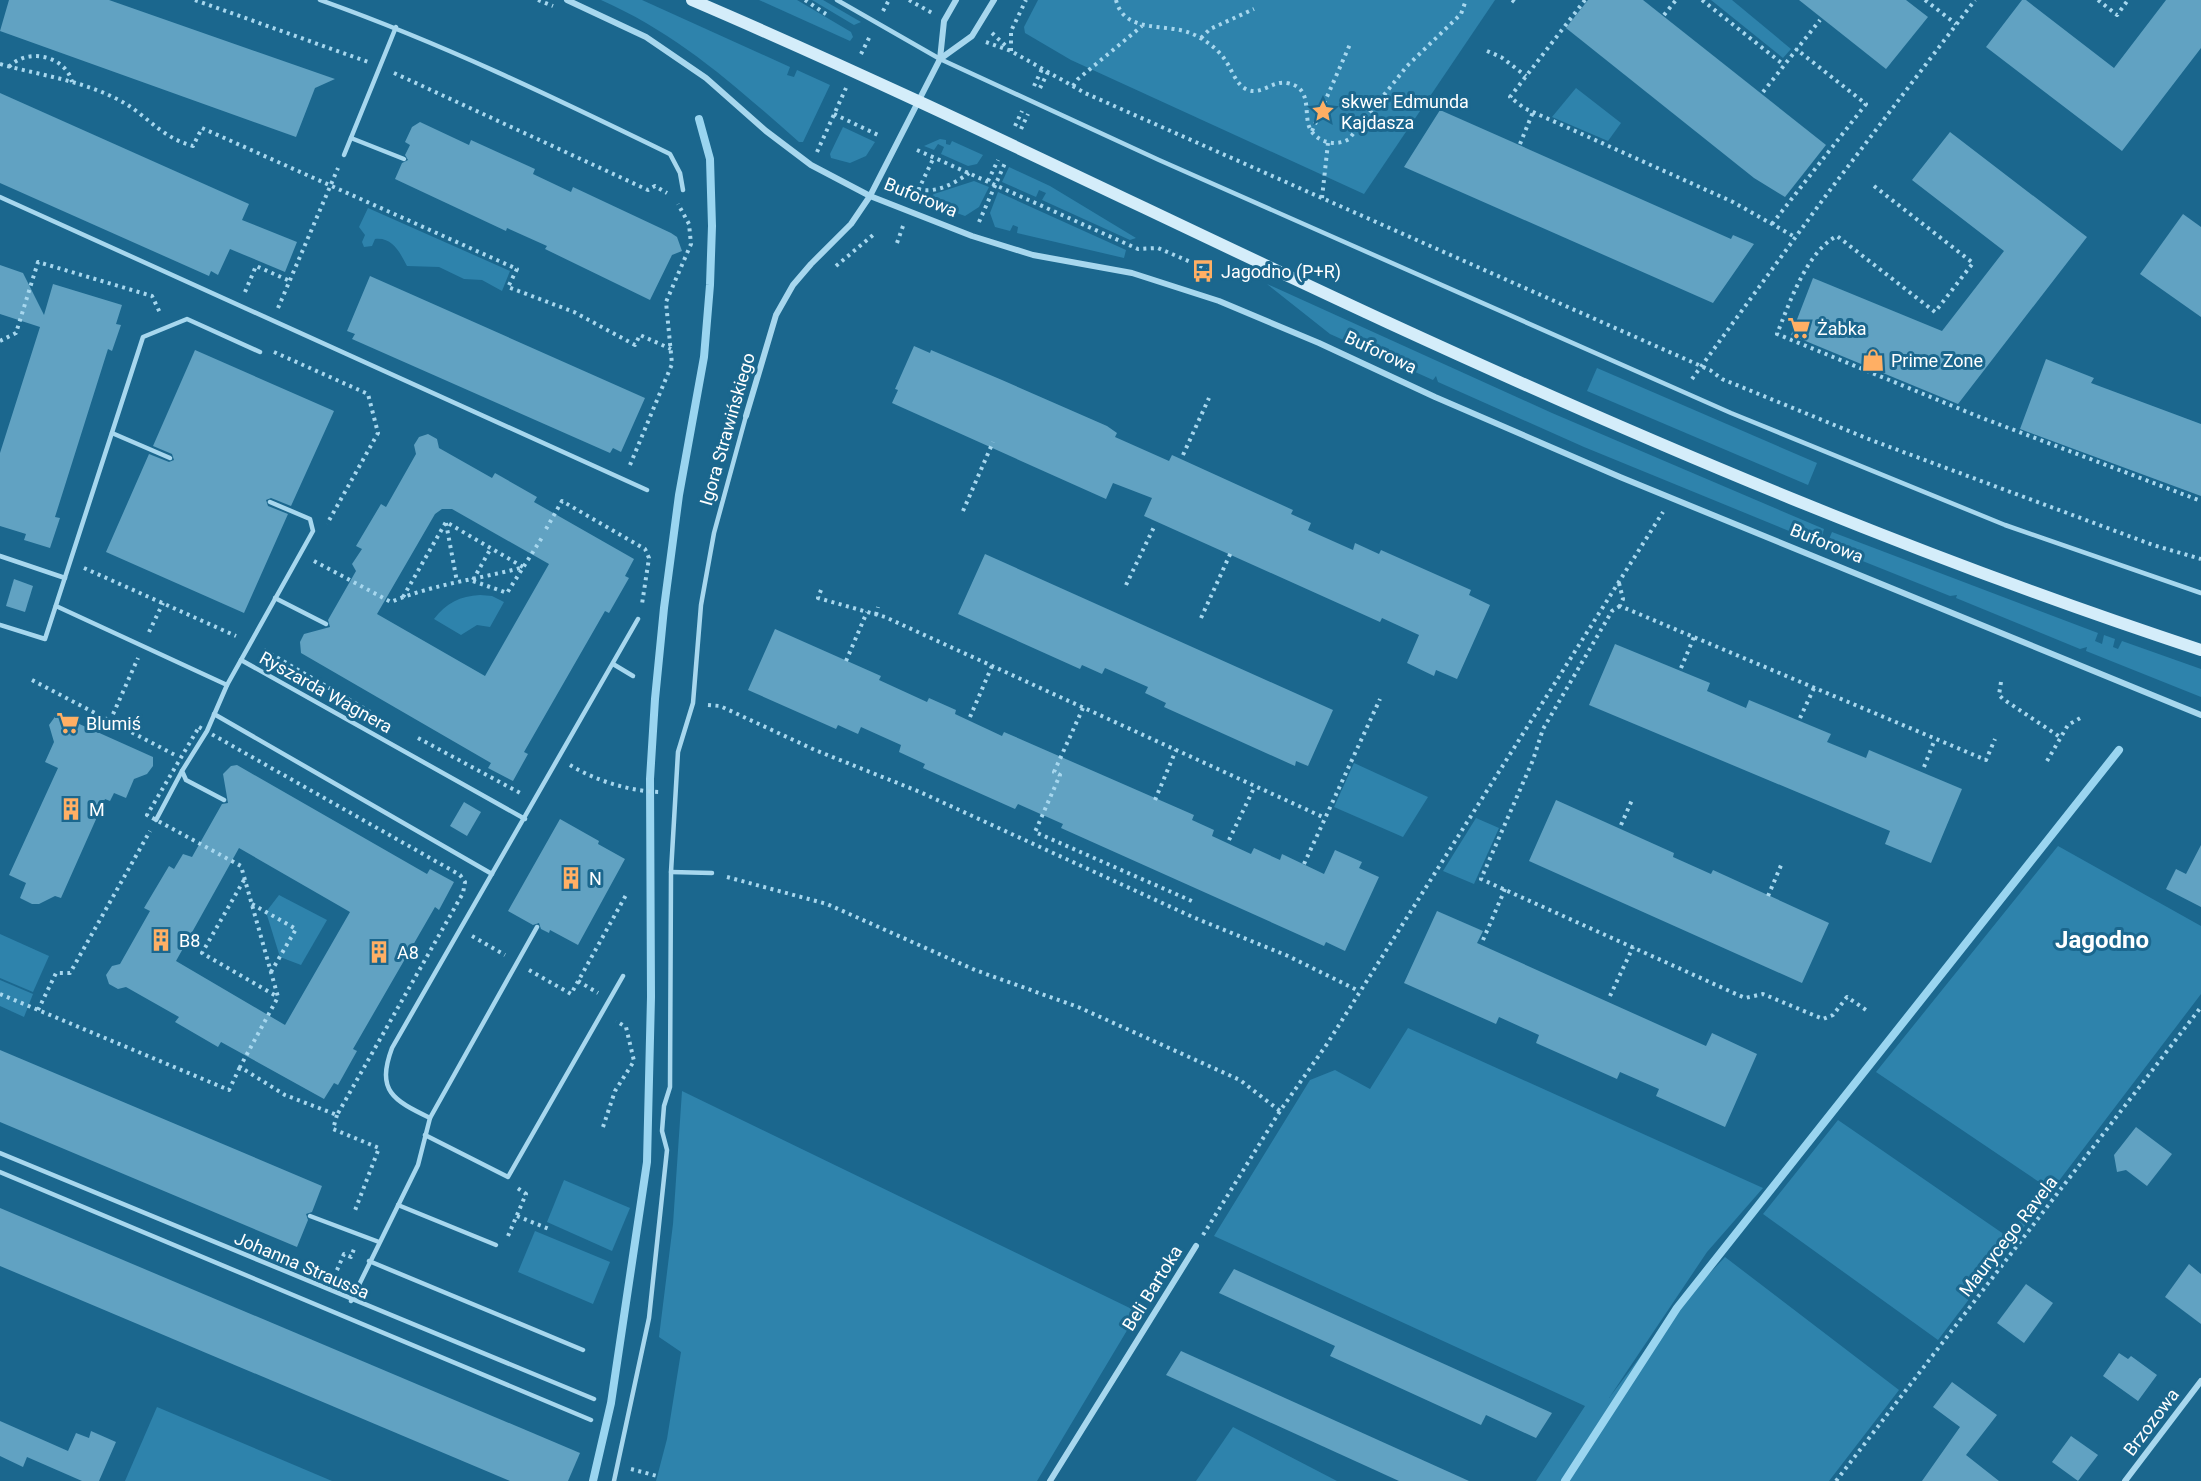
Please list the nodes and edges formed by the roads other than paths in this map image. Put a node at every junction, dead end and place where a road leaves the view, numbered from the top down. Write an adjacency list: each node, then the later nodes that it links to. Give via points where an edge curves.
1 (320, 0): 7 (lane)
2 (567, 0): 14 (street, Buforowa, via 646,37 706,78 811,165)
3 (692, 0): 9 (main road, Buforowa)
4 (837, 0): 8 (lane)
5 (957, 0): 8 (street, via 944,21)
6 (994, 0): 8 (street, via 972,36)
7 (396, 27): 10 (lane); 13 (lane, via 670,154)
8 (940, 60): 9 (street, Igora Strawińskiego); 24 (lane, via 1683,392 1994,521)
9 (918, 100): 14 (street, Igora Strawińskiego); 30 (main road, Buforowa, via 1391,324 1658,442 1997,578)
10 (351, 138): 11 (lane); 12 (lane)
11 (344, 154)
12 (404, 159)
13 (683, 190)
14 (870, 196): 17 (street, Igora Strawińskiego, via 851,224 793,285 776,315); 36 (street, Buforowa, via 983,239 1044,257 1132,273 1219,301 1669,498)
15 (0, 197): 20 (lane)
16 (260, 352): 18 (lane, via 187,319 143,337)
17 (746, 416): 41 (lane, Igora Strawińskiego, via 714,533 701,604 693,703 678,752)
18 (112, 433): 19 (lane); 23 (lane)
19 (170, 458)
20 (647, 490)
21 (270, 502): 25 (lane, via 310,519 313,531)
22 (0, 556): 23 (lane)
23 (65, 578): 26 (lane)
24 (2201, 593)
25 (275, 598): 28 (lane); 31 (lane)
26 (56, 606): 29 (lane, via 45,639); 34 (lane)
27 (638, 619): 32 (lane)
28 (326, 624)
29 (0, 625)
30 (2201, 650)
31 (241, 660): 34 (lane, Ryszarda Wagnera); 39 (lane, Ryszarda Wagnera)
32 (613, 664): 33 (lane); 39 (lane)
33 (633, 676)
34 (227, 685): 35 (lane, Ryszarda Wagnera)
35 (214, 714): 37 (lane, Ryszarda Wagnera); 43 (lane)
36 (2201, 715)
37 (182, 771): 38 (lane, via 186,780); 40 (lane, Ryszarda Wagnera)
38 (224, 800)
39 (525, 819): 43 (lane)
40 (156, 820)
41 (671, 872): 42 (lane); 61 (lane, Igora Strawińskiego, via 670,1087 662,1131 667,1150 661,1228 649,1318)
42 (712, 873)
43 (492, 874): 46 (lane, via 392,1048 385,1068 389,1092)
44 (537, 927): 46 (lane)
45 (623, 976): 47 (lane, via 508,1177)
46 (430, 1118): 47 (lane)
47 (425, 1135): 50 (lane, via 418,1165)
48 (0, 1153): 56 (lane, Johanna Straussa)
49 (0, 1173): 60 (lane, Johanna Straussa)
50 (398, 1205): 52 (lane); 53 (lane)
51 (310, 1216): 52 (lane)
52 (379, 1242): 55 (lane)
53 (496, 1245)
54 (1196, 1246): 62 (street, Beli Bartoka)
55 (369, 1261): 56 (lane); 57 (lane)
56 (351, 1301): 59 (lane, Johanna Straussa)
57 (583, 1350)
58 (2201, 1381): 63 (street, Brzozowa)
59 (594, 1399)
60 (591, 1420)
61 (614, 1481)
62 (1050, 1481)
63 (2125, 1481)

